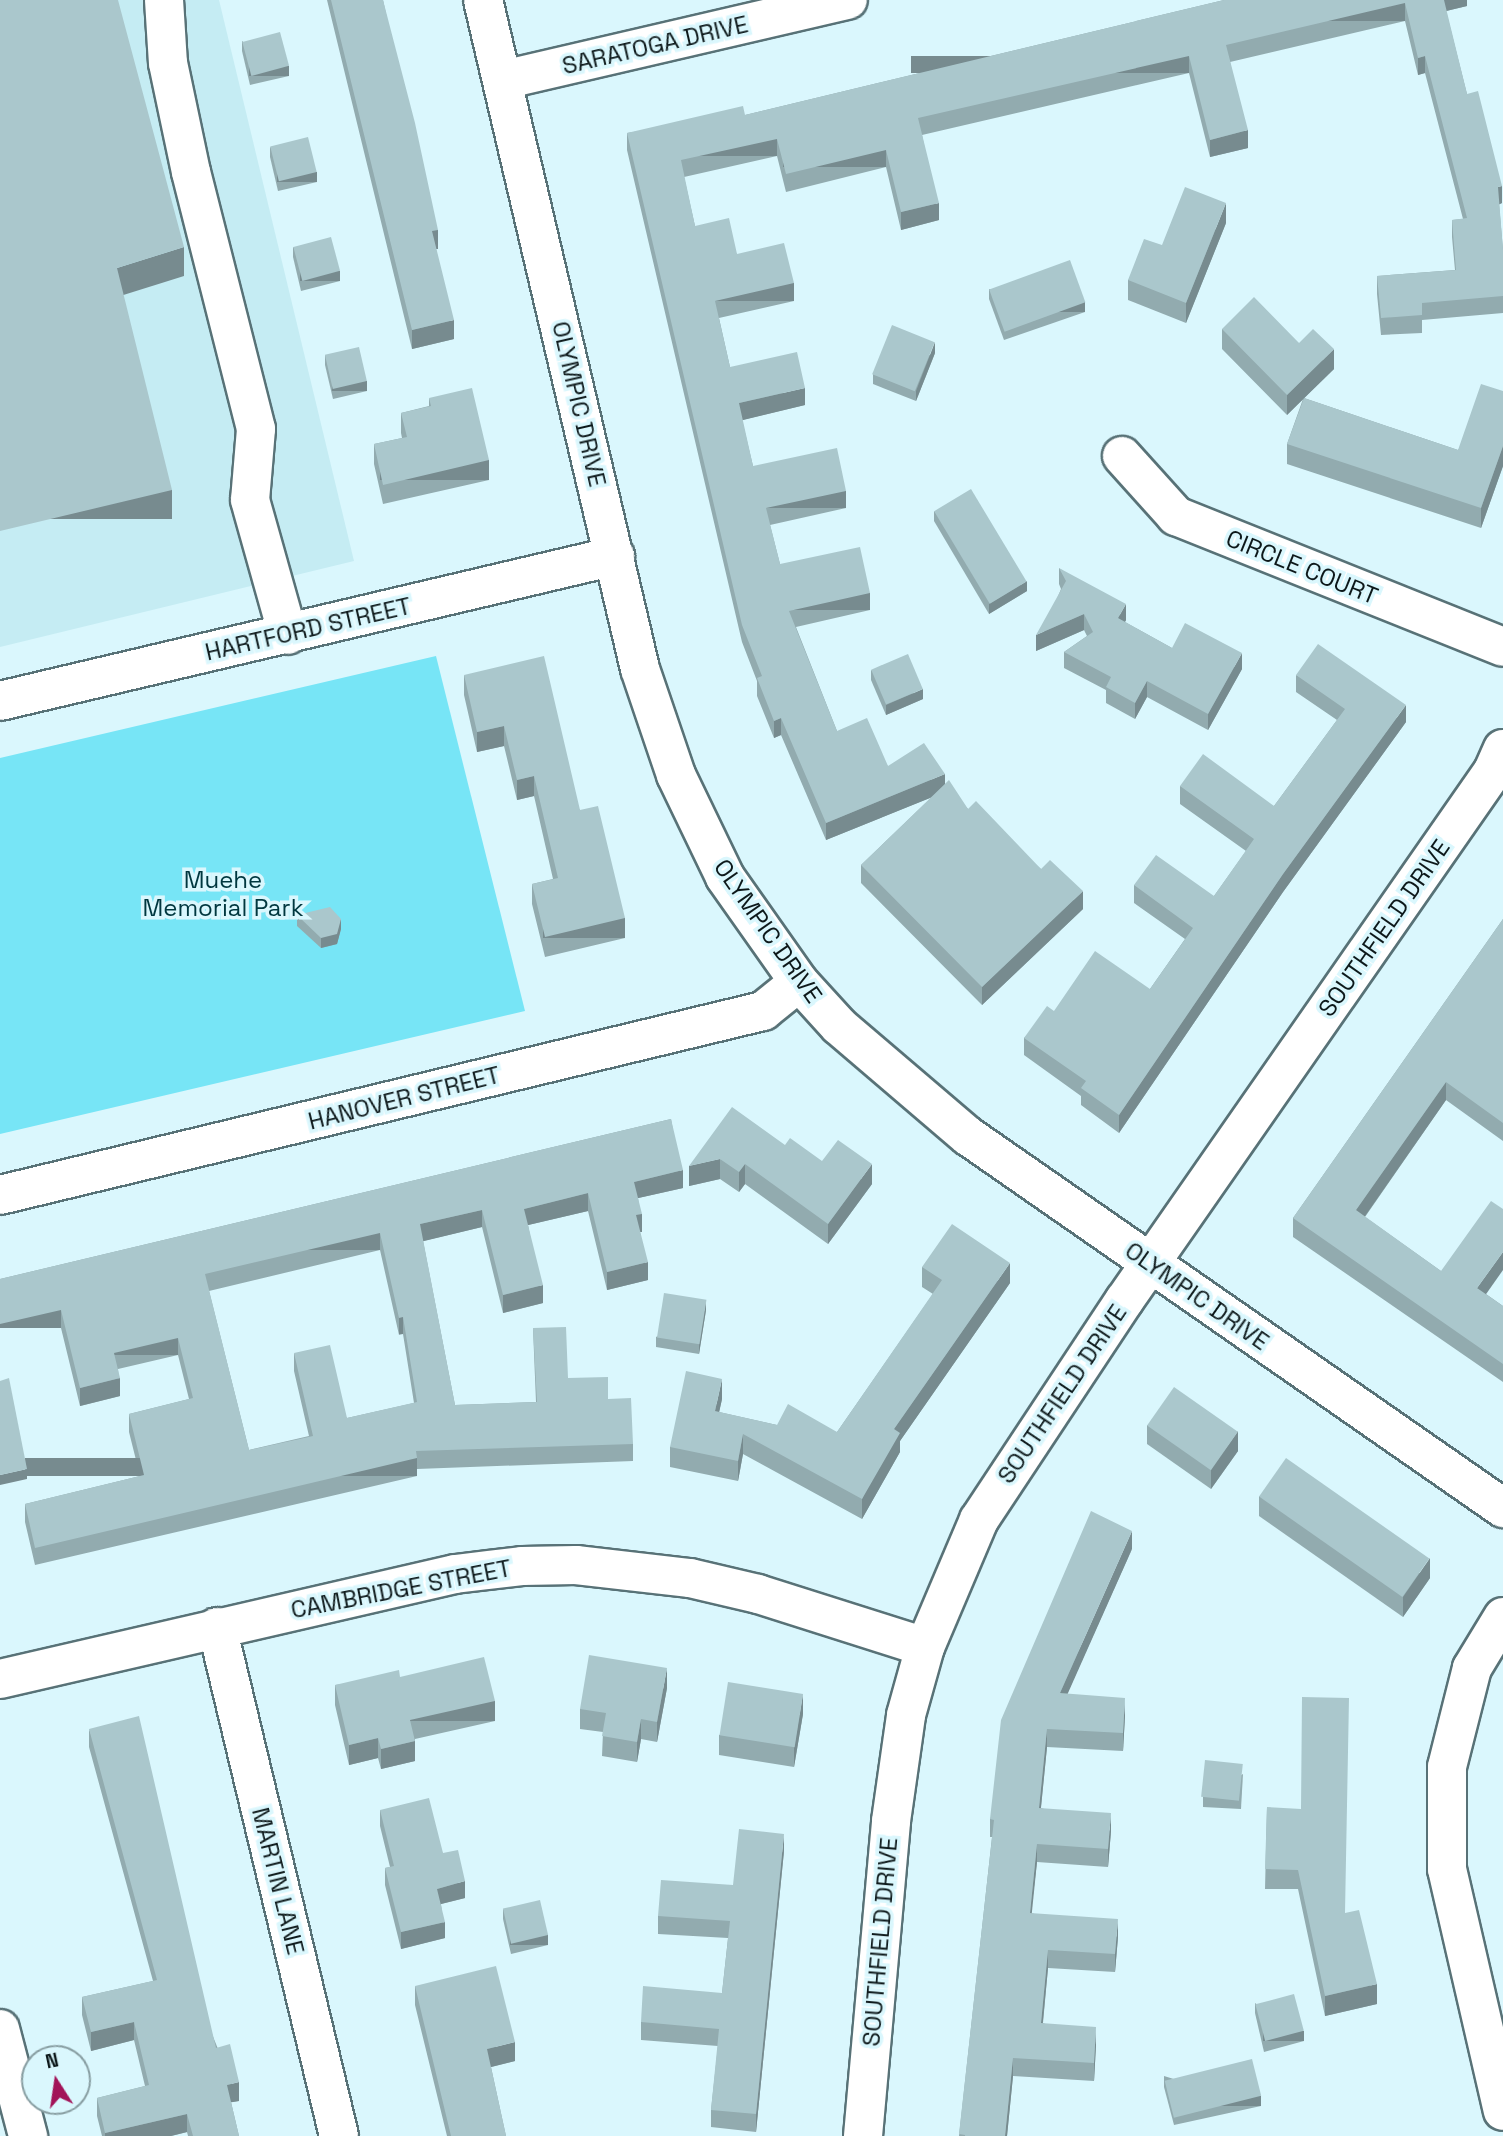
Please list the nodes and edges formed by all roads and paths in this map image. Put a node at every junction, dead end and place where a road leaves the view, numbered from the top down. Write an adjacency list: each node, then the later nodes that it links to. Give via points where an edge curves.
1 (164, 0): 7 (street, via 168,63 191,172 256,429 250,500)
2 (483, 0): 4 (street, OLYMPIC DRIVE)
3 (848, 0): 4 (street, SARATOGA DRIVE)
4 (503, 80): 6 (street, OLYMPIC DRIVE)
5 (1122, 456): 8 (street, CIRCLE COURT, via 1176,516)
6 (615, 556): 7 (street, HARTFORD STREET); 11 (street, OLYMPIC DRIVE, via 640,669 676,775 725,877)
7 (288, 635): 9 (street, HARTFORD STREET)
8 (1503, 648)
9 (0, 701)
10 (1503, 749): 13 (street, SOUTHFIELD DRIVE, via 1493,771)
11 (799, 982): 12 (street, HANOVER STREET, via 763,1011); 13 (street, OLYMPIC DRIVE, via 839,1026 968,1136)
12 (0, 1195)
13 (1150, 1264): 14 (street, OLYMPIC DRIVE); 17 (street, SOUTHFIELD DRIVE, via 979,1520)
14 (1503, 1508)
15 (1503, 1617): 20 (street, via 1472,1668 1447,1767 1447,1869)
16 (217, 1627): 17 (street, CAMBRIDGE STREET, via 455,1574 576,1565 690,1578 758,1594); 18 (street, CAMBRIDGE STREET); 22 (street, MARTIN LANE)
17 (925, 1647): 23 (street, SOUTHFIELD DRIVE, via 906,1715 891,1821)
18 (0, 1679)
19 (0, 2029): 21 (street)
20 (1503, 2111)
21 (28, 2136)
22 (340, 2136)
23 (863, 2136)

